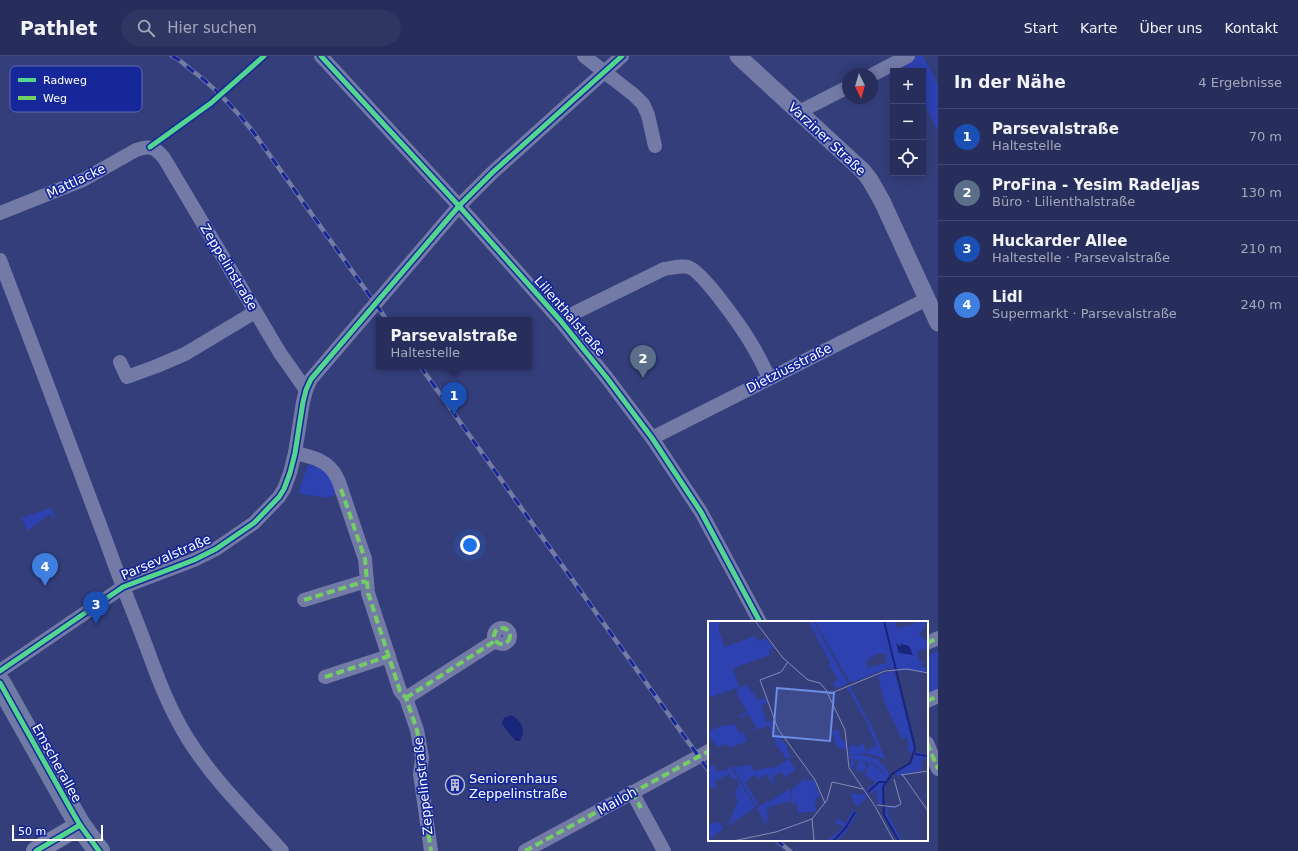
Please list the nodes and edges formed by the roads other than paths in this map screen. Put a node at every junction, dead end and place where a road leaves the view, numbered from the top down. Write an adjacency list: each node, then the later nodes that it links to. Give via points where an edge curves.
1 (321, 56): 12 (street, Lilienthalstraße)
2 (584, 56): 6 (street)
3 (622, 56): 6 (street, Parsevalstraße)
4 (738, 56): 9 (street, Varziner Straße)
5 (908, 56): 7 (street)
6 (603, 72): 10 (street, via 634,94 643,104); 12 (street, Parsevalstraße)
7 (878, 72)
8 (842, 90): 9 (street)
9 (799, 112): 15 (street, Varziner Straße, via 870,180)
10 (655, 146)
11 (150, 147): 13 (street, Mattlacke, via 136,150 83,180); 16 (street, Zeppelinstraße, via 158,150 164,158)
12 (459, 206): 17 (street, Lilienthalstraße); 21 (street, Parsevalstraße, via 311,379)
13 (0, 213)
14 (0, 260): 25 (street)
15 (927, 299): 18 (street, Varziner Straße); 20 (street, Dietziusstraße)
16 (255, 312): 19 (street, via 184,354 157,366 127,377); 21 (street, Zeppelinstraße)
17 (560, 320): 20 (street, via 664,269 689,267 698,273 733,317 753,346); 22 (street, Lilienthalstraße)
18 (938, 323)
19 (120, 362)
20 (769, 378): 22 (street, Dietziusstraße)
21 (306, 390): 23 (street, Parsevalstraße)
22 (652, 438): 27 (street, Lilienthalstraße, via 701,512)
23 (295, 453): 24 (street, Zeppelinstraße, via 324,462 332,470 365,559); 25 (street, Parsevalstraße, via 279,498 254,522 216,549 194,560)
24 (366, 581): 26 (street); 31 (street, Zeppelinstraße)
25 (123, 587): 32 (street, Parsevalstraße); 45 (street, via 160,684 188,740 218,779)
26 (304, 600)
27 (759, 621)
28 (938, 638): 30 (street)
29 (495, 641): 36 (street)
30 (928, 643)
31 (389, 656): 33 (street); 36 (street, Zeppelinstraße, via 400,691)
32 (0, 671)
33 (325, 677)
34 (0, 683): 42 (main road, Emscherallee)
35 (938, 696): 37 (street)
36 (406, 698): 46 (street, Zeppelinstraße, via 417,730 422,758 420,774)
37 (928, 701)
38 (928, 745): 40 (street)
39 (708, 752): 41 (street, Mailoh)
40 (938, 769)
41 (632, 792): 47 (street, Mailoh); 48 (street)
42 (80, 825): 43 (main road); 44 (main road, Emscherallee)
43 (36, 851)
44 (99, 851)
45 (282, 851)
46 (431, 851)
47 (525, 851)
48 (664, 851)

